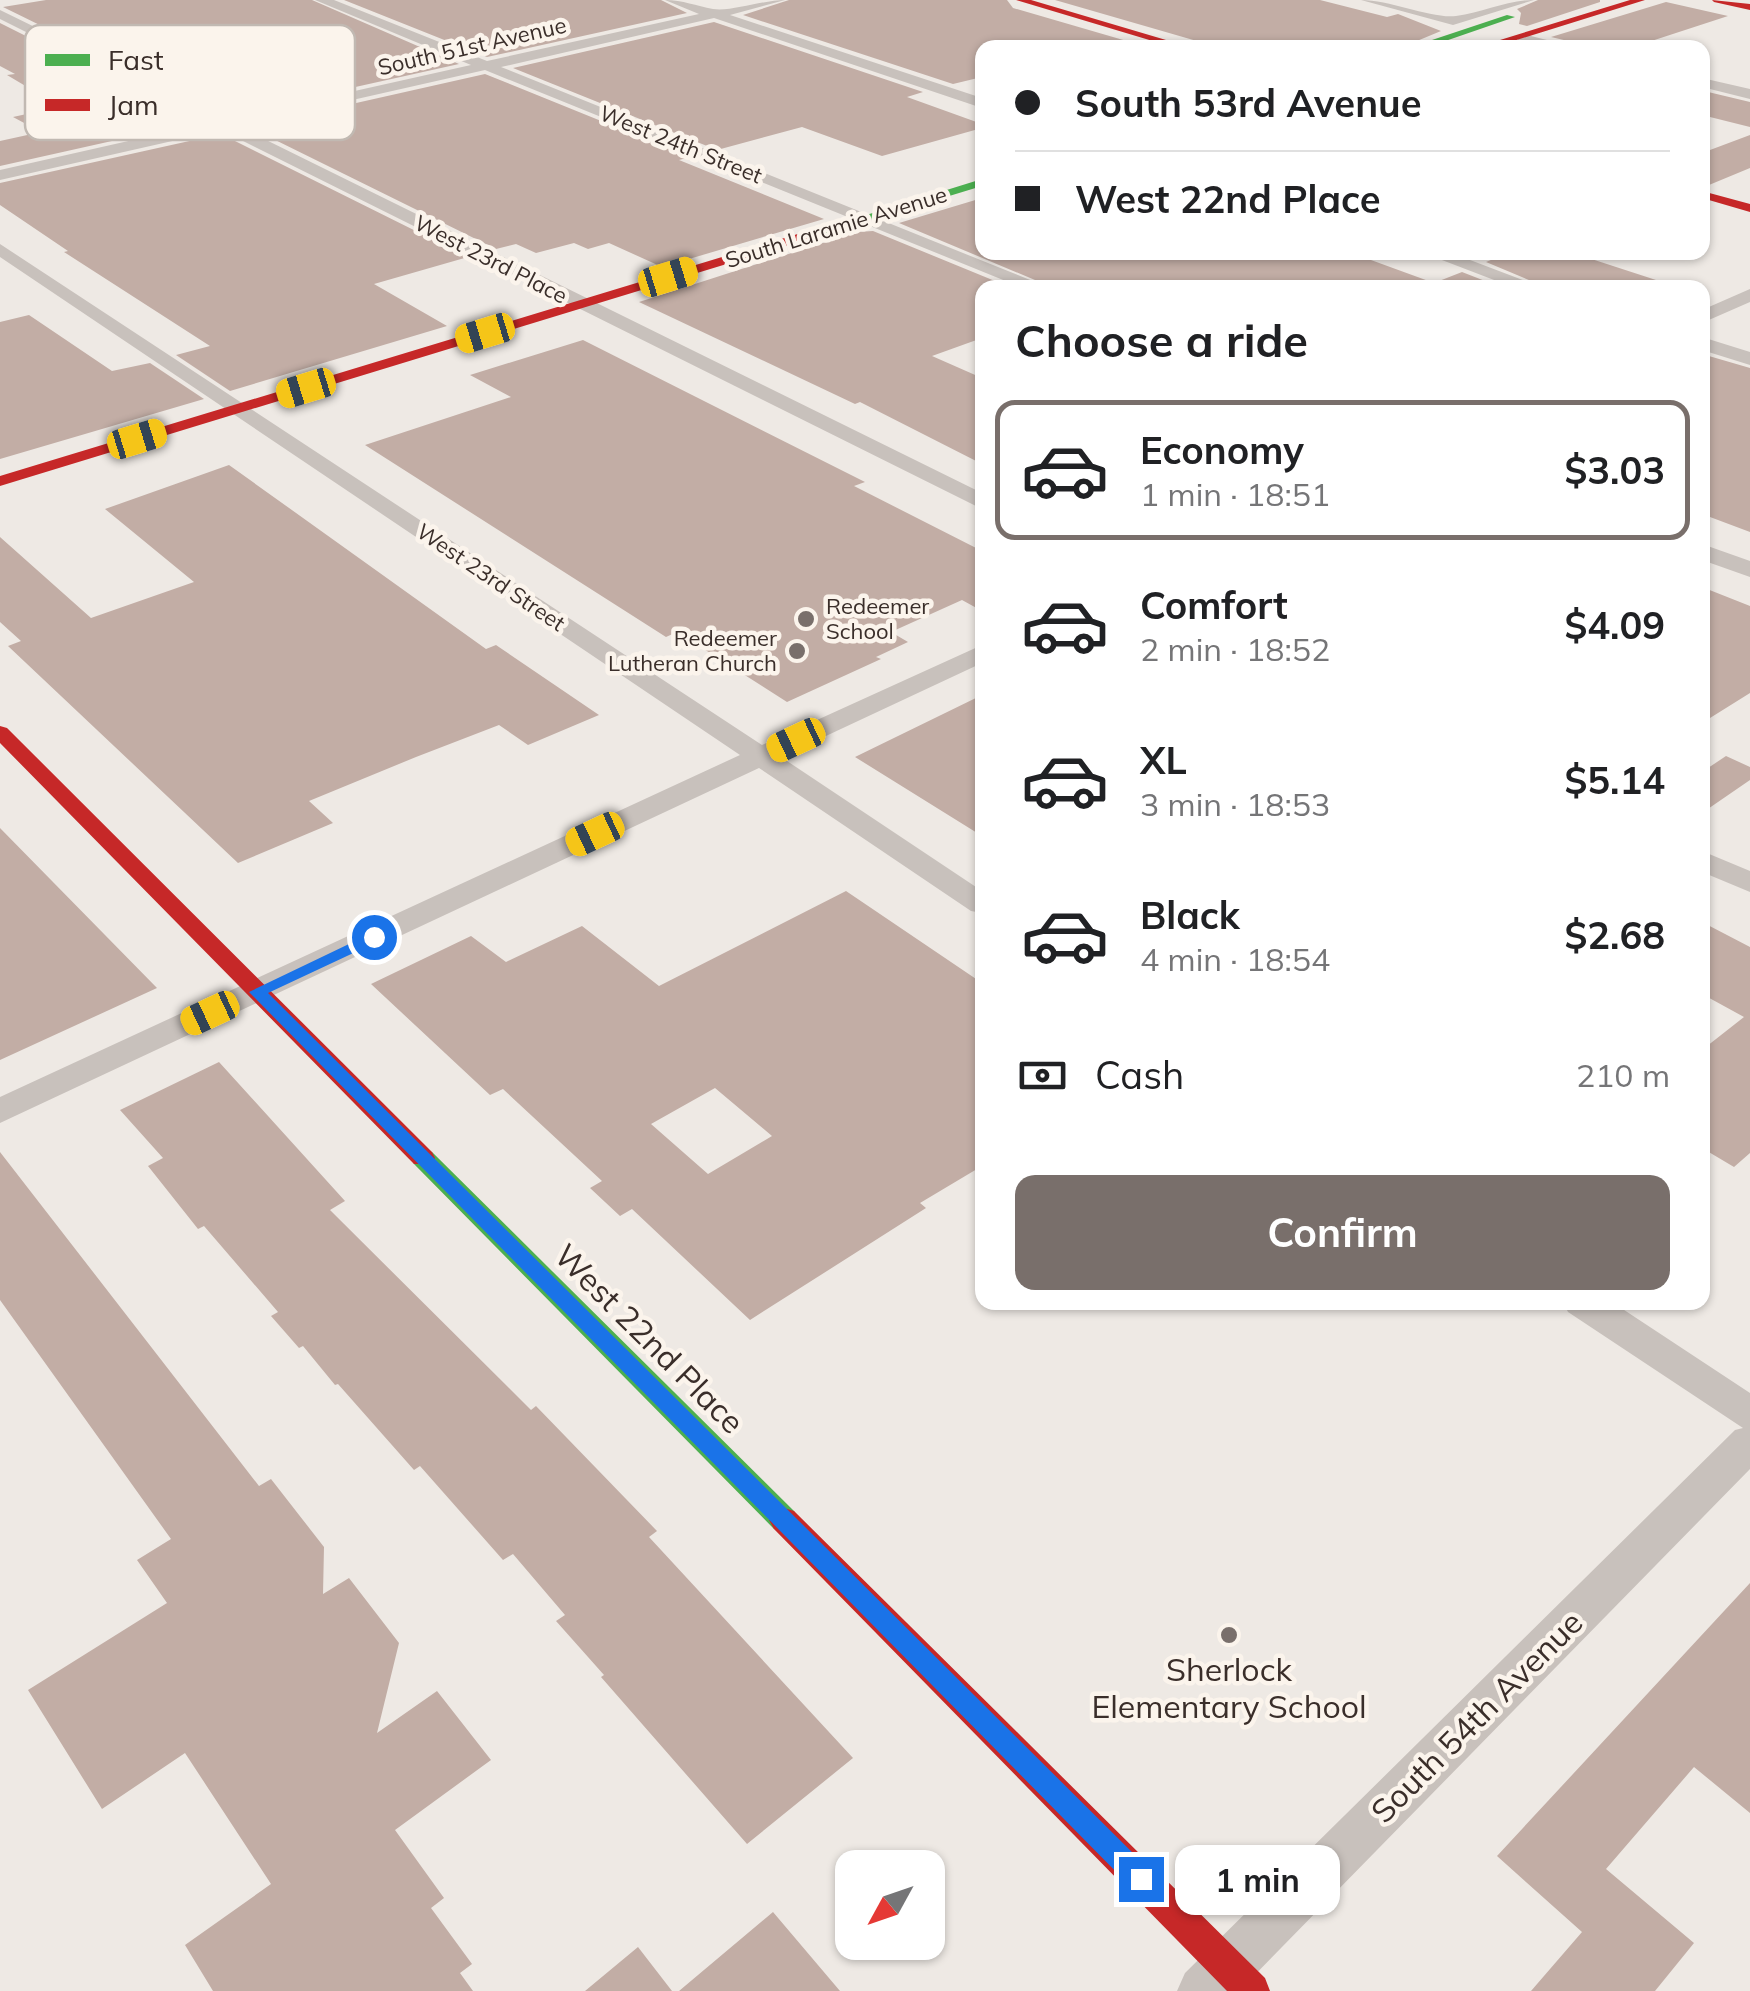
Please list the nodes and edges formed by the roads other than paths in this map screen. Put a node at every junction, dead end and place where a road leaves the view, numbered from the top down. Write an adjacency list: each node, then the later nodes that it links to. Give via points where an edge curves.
1 (322, 0): 20 (street, West 24th Street)
2 (672, 0): 12 (street)
3 (778, 0): 12 (street, South 51st Avenue)
4 (1022, 0): 15 (main road)
5 (1368, 0): 9 (street, via 1453,21)
6 (1600, 0): 9 (main road)
7 (1640, 0): 14 (main road)
8 (1717, 0): 10 (main road)
9 (1542, 7): 16 (main road); 17 (main road)
10 (1750, 7)
11 (0, 14): 13 (street, West 23rd Place)
12 (715, 14): 20 (street, South 51st Avenue); 24 (street)
13 (25, 26)
14 (1523, 38): 18 (main road); 19 (street)
15 (1160, 40)
16 (1438, 40)
17 (1466, 40)
18 (1514, 40)
19 (1531, 40)
20 (486, 66): 23 (street, South 51st Avenue); 31 (street, West 24th Street)
21 (1710, 84): 22 (street)
22 (1750, 94)
23 (355, 95)
24 (975, 101)
25 (155, 140): 27 (street, South 51st Avenue)
26 (252, 140): 37 (street, West 23rd Place)
27 (0, 175)
28 (975, 184): 31 (main road, South Laramie Avenue)
29 (1710, 196): 30 (main road)
30 (1750, 208)
31 (865, 218): 34 (street, West 24th Street); 37 (main road, South Laramie Avenue)
32 (0, 249): 41 (street, West 23rd Street)
33 (1453, 260): 35 (street)
34 (1020, 280)
35 (1512, 280)
36 (1750, 295): 38 (street)
37 (581, 304): 41 (main road, South Laramie Avenue); 43 (street, West 23rd Place)
38 (1710, 313)
39 (1710, 346): 40 (street)
40 (1750, 359)
41 (238, 408): 42 (main road, South Laramie Avenue); 48 (street, West 23rd Street)
42 (0, 480)
43 (975, 499)
44 (1710, 554): 45 (street)
45 (1750, 570)
46 (975, 656): 48 (street)
47 (0, 732): 52 (main road, West 22nd Place)
48 (761, 756): 51 (street, West 23rd Street); 52 (street)
49 (1710, 864): 50 (street)
50 (1750, 884)
51 (975, 899)
52 (257, 992): 53 (street); 57 (main road, West 22nd Place)
53 (2, 1110)
54 (1594, 1310): 55 (street)
55 (1750, 1414)
56 (1750, 1442): 57 (street, South 54th Avenue)
57 (1227, 1983)

